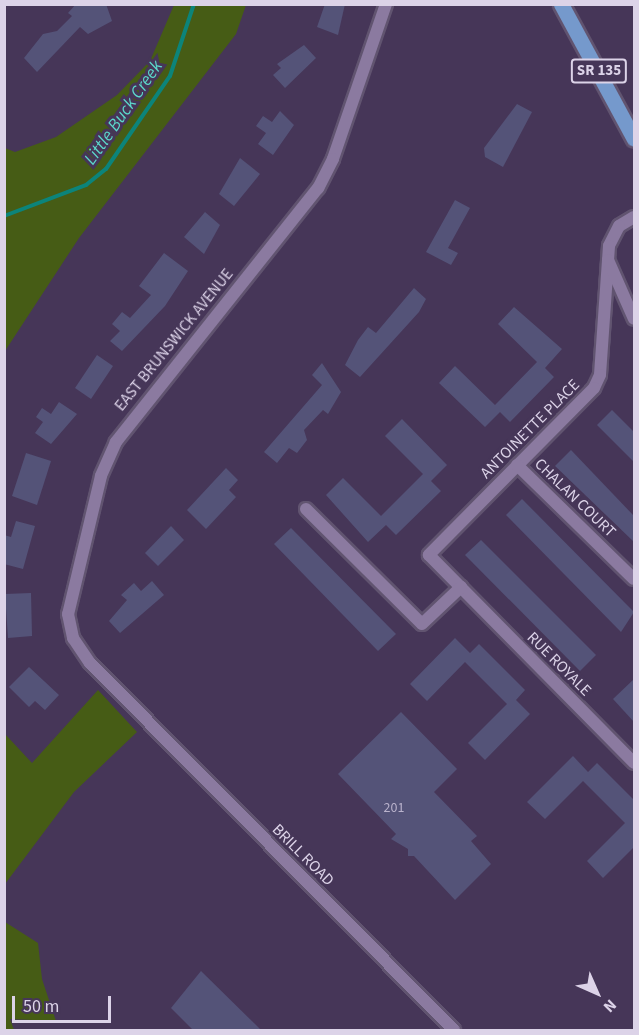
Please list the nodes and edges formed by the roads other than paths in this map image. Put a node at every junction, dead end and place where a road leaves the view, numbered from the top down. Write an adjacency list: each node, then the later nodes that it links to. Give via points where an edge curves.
1 (386, 4): 11 (street, EAST BRUNSWICK AVENUE, via 333,159 318,188 132,416 105,464 70,589 69,620 78,648)
2 (561, 4): 3 (main road, SR 135)
3 (634, 139)
4 (634, 217): 5 (street, ANTOINETTE PLACE, via 613,233)
5 (607, 256): 6 (street); 7 (street, ANTOINETTE PLACE, via 600,375 594,388)
6 (634, 319)
7 (518, 465): 9 (street, CHALAN COURT); 10 (street, ANTOINETTE PLACE, via 429,555)
8 (306, 509): 10 (street, via 422,624)
9 (634, 579)
10 (461, 587): 12 (street, RUE ROYALE)
11 (129, 702): 13 (street, BRILL ROAD)
12 (633, 758)
13 (454, 1030)

